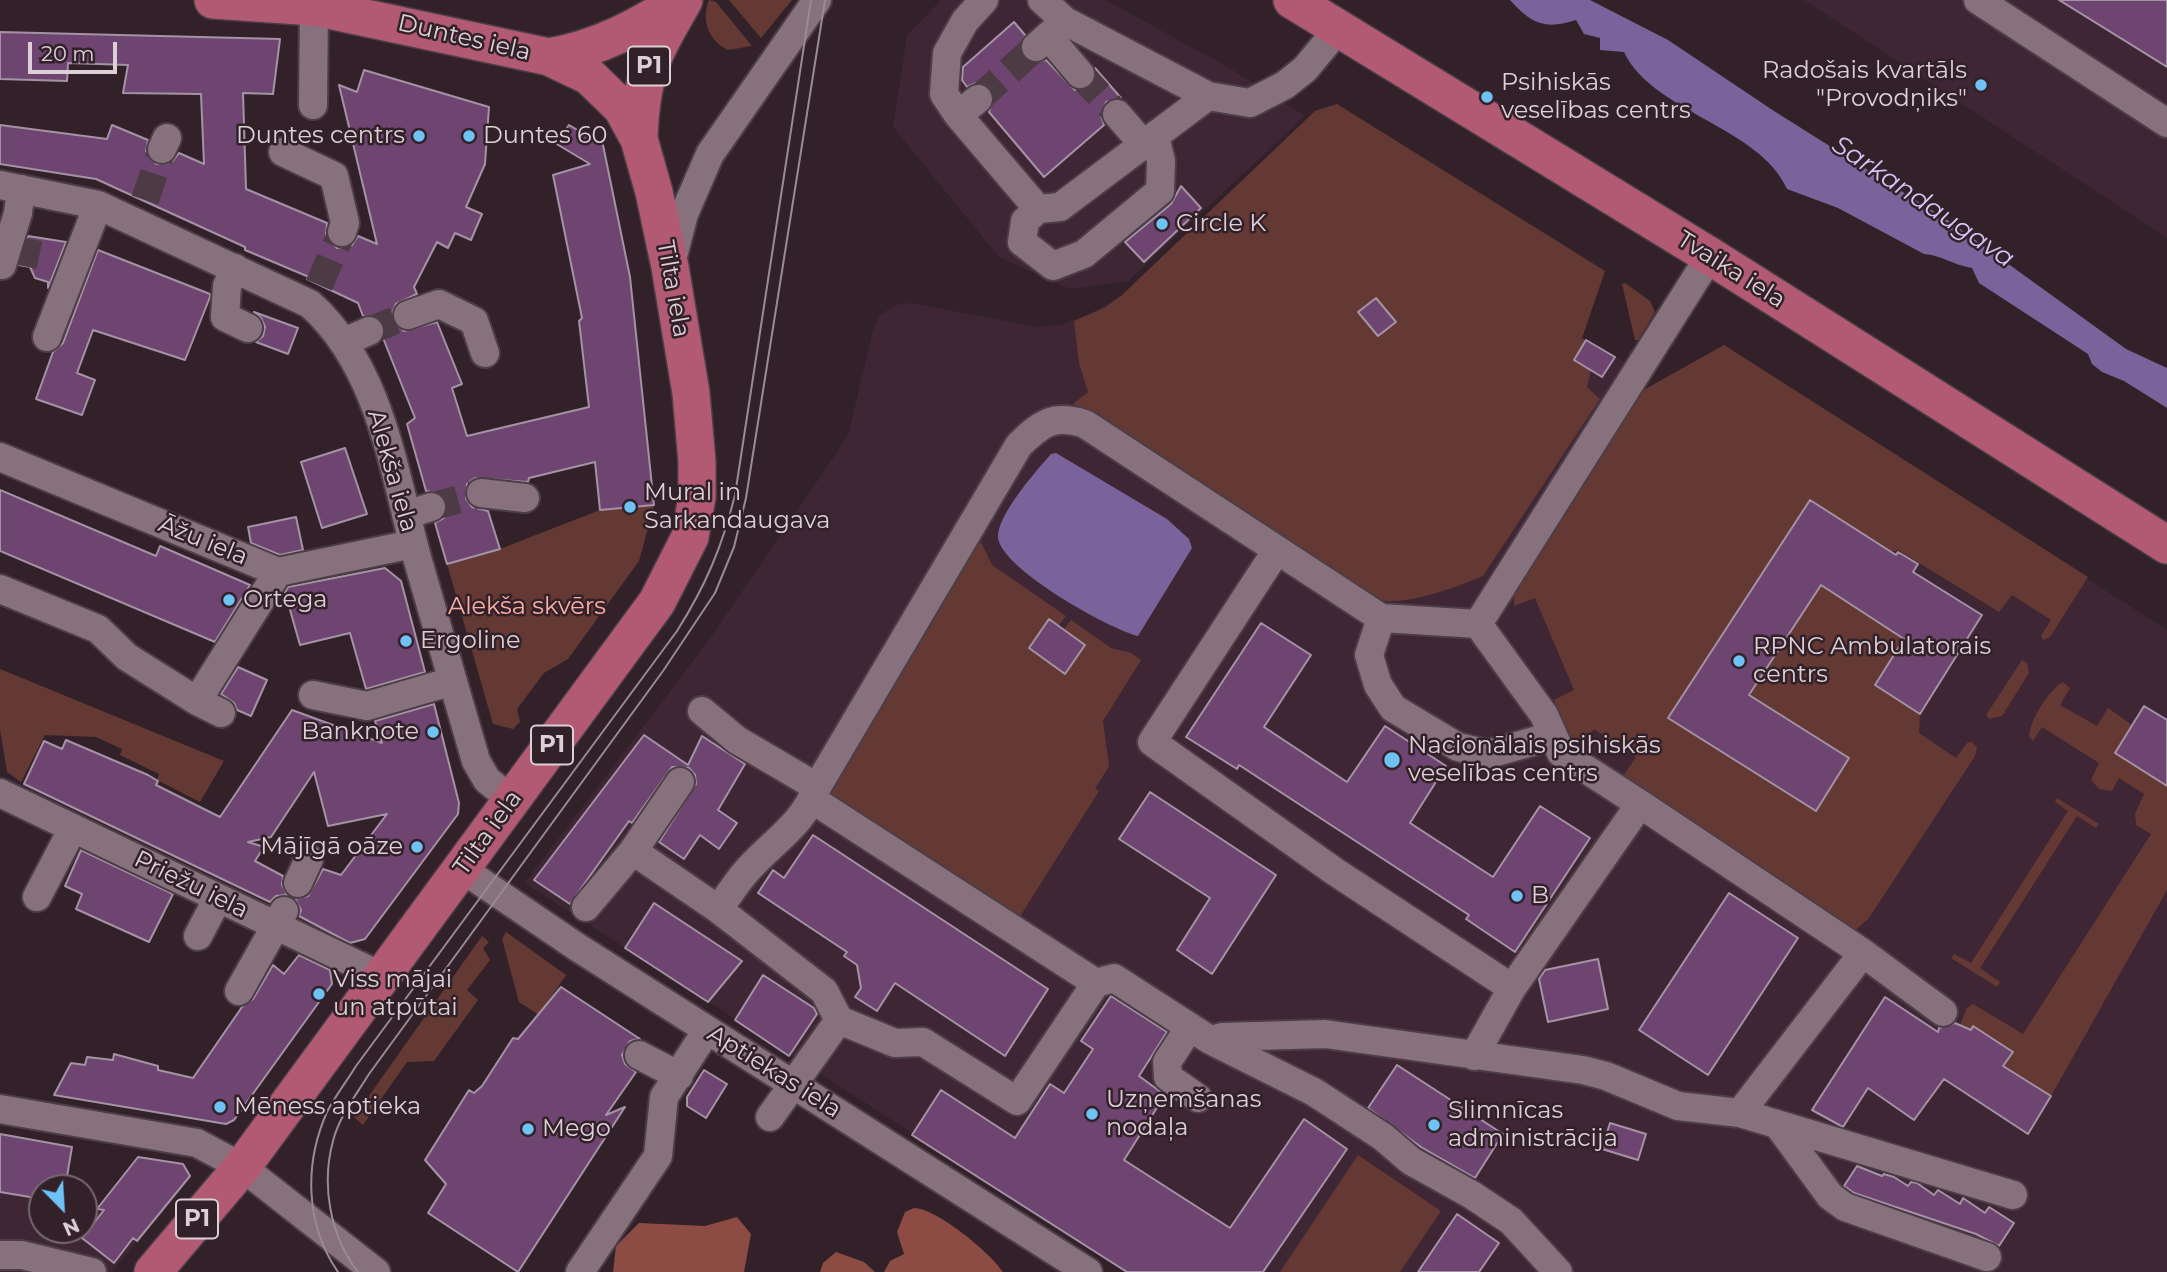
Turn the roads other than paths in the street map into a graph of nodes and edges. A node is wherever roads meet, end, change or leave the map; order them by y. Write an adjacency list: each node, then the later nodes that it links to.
1 (213, 0): 8 (main road, Duntes iela)
2 (682, 0): 11 (main road); 17 (main road, P1)
3 (817, 0): 27 (street, P1)
4 (984, 0): 22 (street)
5 (1042, 0): 10 (street)
6 (1292, 0): 9 (main road, Tvaika iela)
7 (1978, 0): 16 (street)
8 (314, 7): 11 (main road, Duntes iela); 14 (street)
9 (1339, 28): 13 (street); 25 (main road, Tvaika iela)
10 (1050, 35): 12 (street); 13 (street)
11 (549, 57): 17 (main road, Duntes iela)
12 (1080, 75)
13 (1208, 96): 18 (street)
14 (313, 105)
15 (1117, 114): 18 (street)
16 (2167, 123)
17 (639, 139): 27 (main road, Tilta iela / P1)
18 (1149, 140): 22 (street); 22 (street)
19 (284, 152): 23 (street)
20 (20, 188): 21 (street, Alekša iela); 24 (street); 26 (street)
21 (98, 205): 28 (street, Alekša iela); 31 (street)
22 (1038, 209)
23 (341, 232)
24 (29, 236)
25 (1710, 256): 37 (main road, Tvaika iela); 42 (street)
26 (2, 265)
27 (670, 267): 50 (main road, Tilta iela / P1)
28 (235, 268): 30 (street); 36 (street, Alekša iela)
29 (408, 315): 32 (street)
30 (248, 328)
31 (47, 337)
32 (485, 353)
33 (0, 457): 39 (street, Āžu iela)
34 (481, 493): 35 (street)
35 (525, 498)
36 (413, 544): 39 (street, Āžu iela); 43 (street, Alekša iela)
37 (2167, 545)
38 (1277, 550): 41 (street); 49 (street); 64 (street)
39 (278, 572): 40 (street)
40 (0, 589)
41 (1381, 618): 42 (street); 46 (street)
42 (1478, 624): 46 (street)
43 (453, 681): 44 (street); 50 (street, Alekša iela)
44 (313, 695)
45 (702, 711): 49 (street)
46 (1552, 736): 51 (street)
47 (680, 782): 53 (street)
48 (0, 793): 52 (street, Priežu iela)
49 (815, 793): 58 (street); 63 (street)
50 (512, 800): 54 (main road, Tilta iela / P1)
51 (1640, 804): 61 (street); 64 (street)
52 (74, 828): 55 (street); 56 (street, Priežu iela)
53 (633, 850): 57 (street); 58 (street)
54 (462, 869): 62 (main road, Tilta iela / P1); 68 (street, Aptiekas iela)
55 (37, 897)
56 (218, 898): 59 (street, Priežu iela); 60 (street)
57 (586, 907)
58 (718, 909): 67 (street)
59 (281, 917): 62 (street, Priežu iela); 65 (street)
60 (198, 936)
61 (1863, 953): 66 (street); 76 (street)
62 (383, 976): 79 (main road, Tilta iela / P1)
63 (1096, 983): 67 (street); 69 (street)
64 (1512, 988): 71 (street)
65 (239, 991)
66 (1943, 1012)
67 (839, 1020): 73 (street)
68 (707, 1030): 72 (street); 73 (street, Aptiekas iela)
69 (1200, 1033): 71 (street); 74 (street); 89 (street)
70 (639, 1055): 72 (street)
71 (1474, 1056): 76 (street)
72 (679, 1076): 87 (street)
73 (792, 1083): 77 (street); 83 (street, Aptiekas iela)
74 (1198, 1098)
75 (0, 1109): 79 (street)
76 (1740, 1113): 78 (street)
77 (770, 1117)
78 (1778, 1125): 80 (street); 82 (street)
79 (242, 1167): 85 (main road, Tilta iela / P1); 86 (street)
80 (2013, 1195)
81 (0, 1255): 84 (street)
82 (1987, 1257)
83 (1053, 1263): 88 (street, Aptiekas iela)
84 (92, 1272)
85 (153, 1272)
86 (376, 1272)
87 (580, 1272)
88 (1088, 1272)
89 (1558, 1272)

